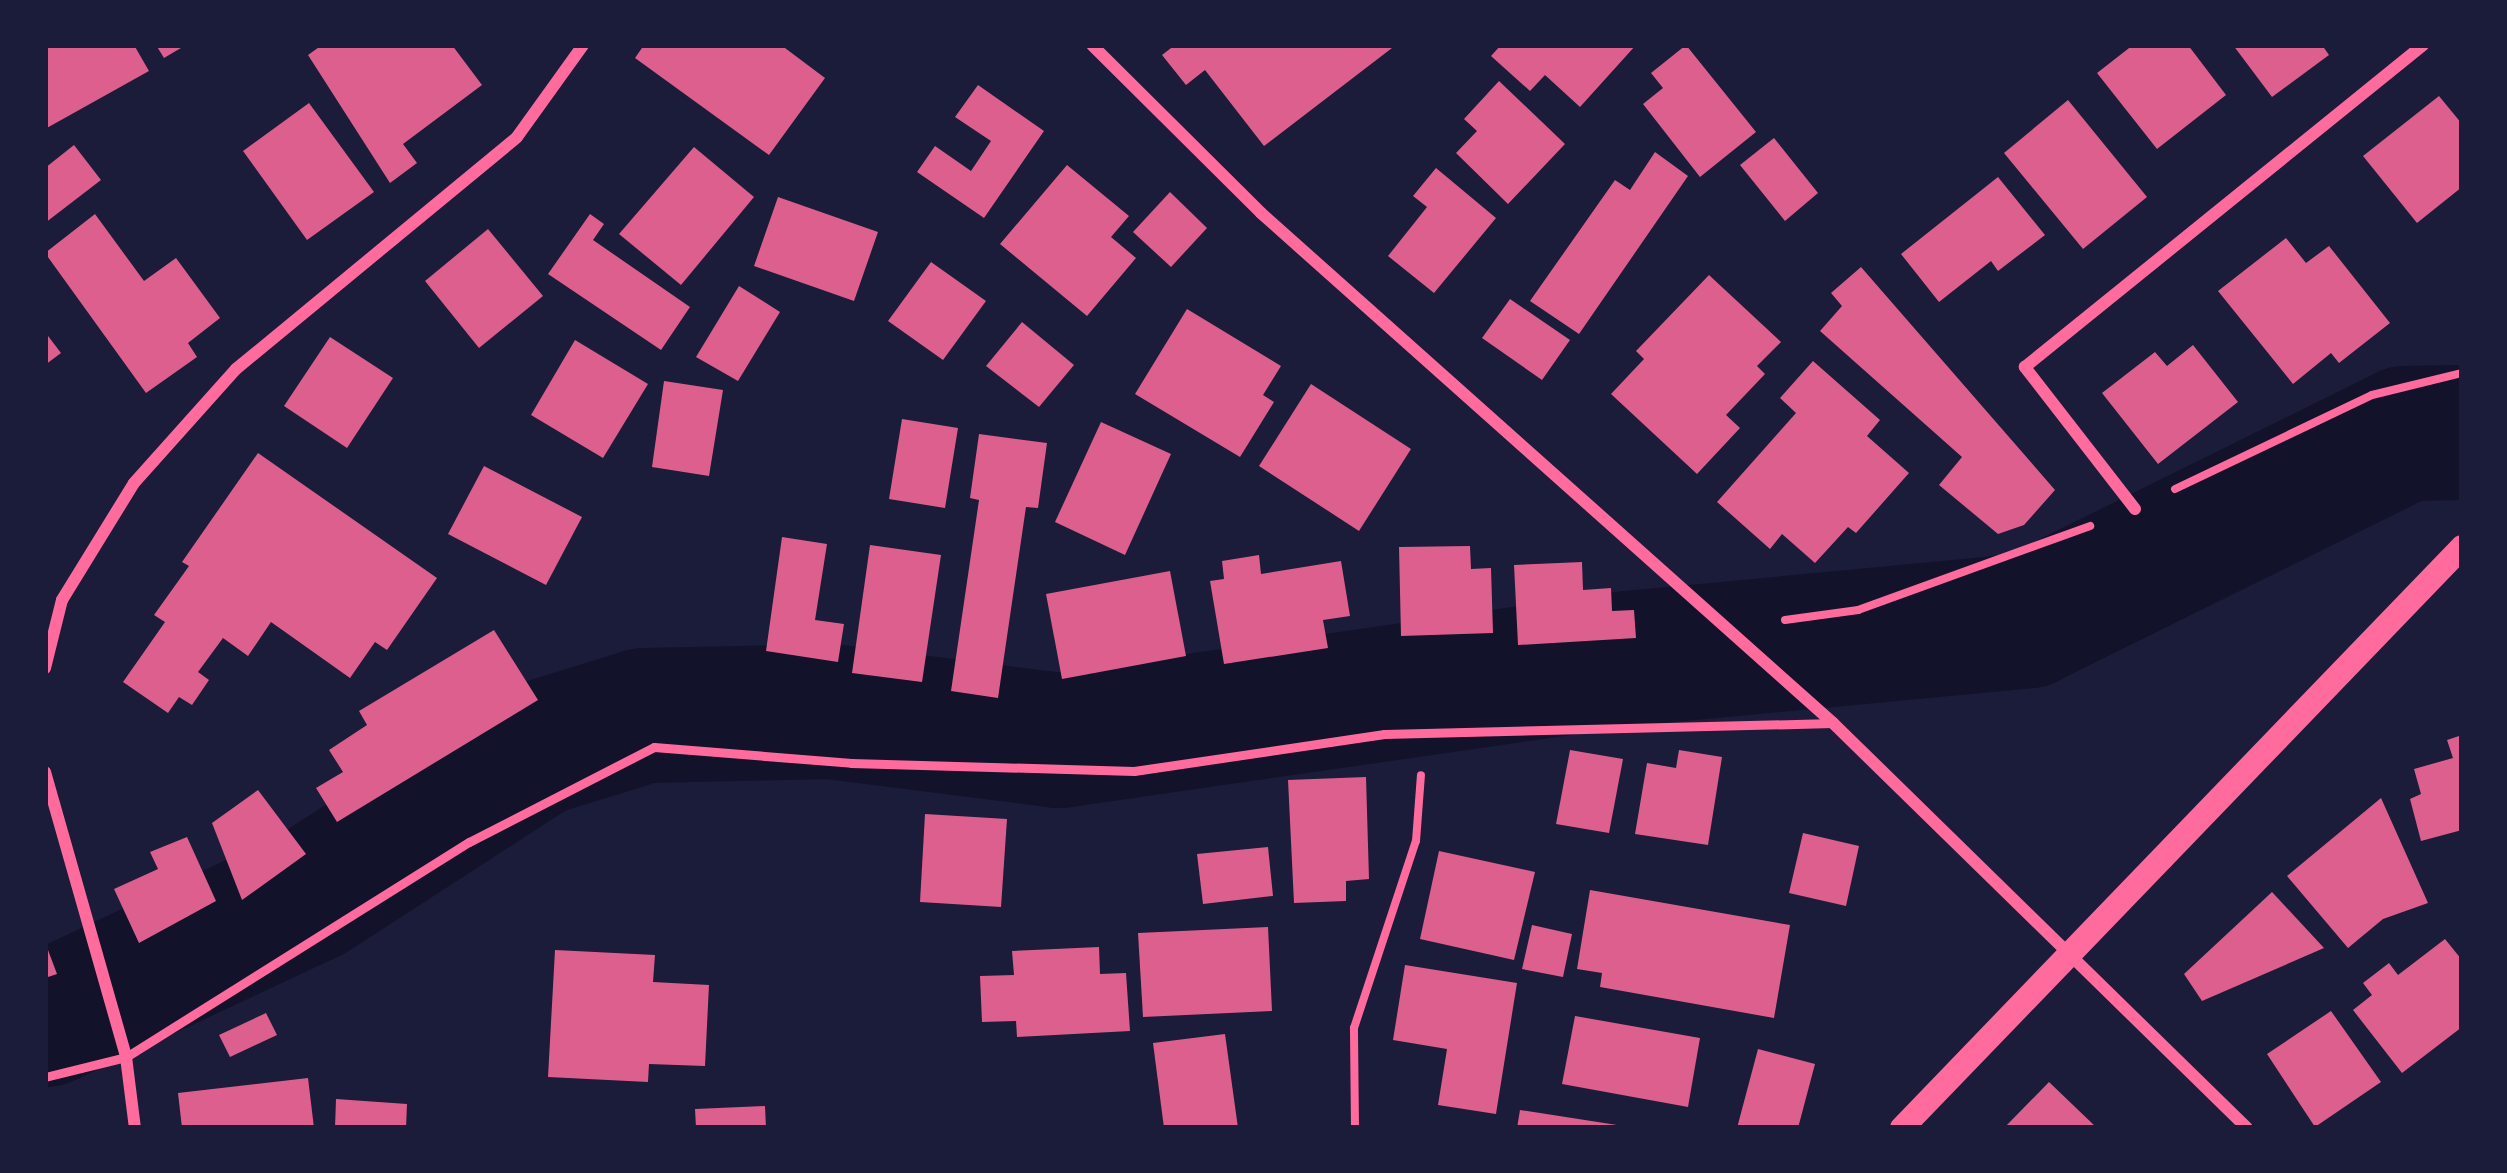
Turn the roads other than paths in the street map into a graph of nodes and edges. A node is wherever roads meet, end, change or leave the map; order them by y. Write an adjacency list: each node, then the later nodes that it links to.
1 (583, 45): 6 (street)
2 (1092, 45): 9 (street)
3 (2423, 45): 4 (street)
4 (2135, 508)
5 (2462, 547): 11 (main road)
6 (62, 600): 7 (lane); 8 (street)
7 (45, 608)
8 (45, 668)
9 (1833, 723): 11 (street); 12 (lane)
10 (45, 772): 12 (street)
11 (2072, 948): 15 (main road); 16 (street)
12 (126, 1057): 13 (lane); 14 (street)
13 (45, 1077)
14 (135, 1128)
15 (1902, 1128)
16 (2247, 1128)

